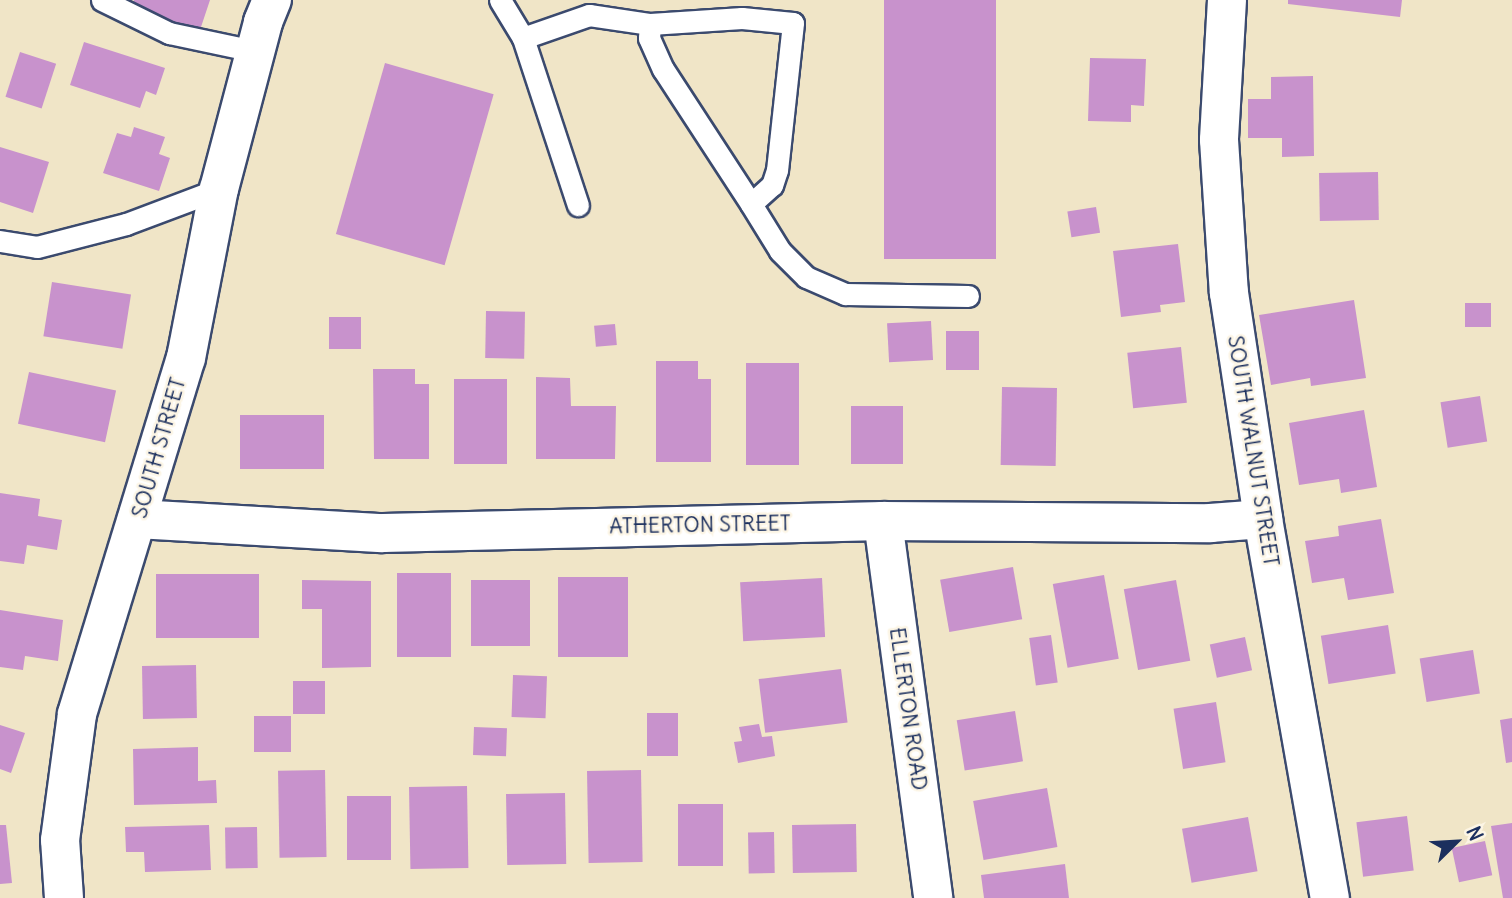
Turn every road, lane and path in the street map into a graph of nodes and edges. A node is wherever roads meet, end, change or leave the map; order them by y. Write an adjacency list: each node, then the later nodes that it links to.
1 (102, 0): 7 (lane)
2 (272, 0): 7 (street, SOUTH STREET)
3 (500, 0): 6 (lane)
4 (1227, 0): 14 (street, SOUTH WALNUT STREET)
5 (650, 24): 6 (lane); 9 (lane); 9 (lane)
6 (523, 38): 10 (lane)
7 (254, 51): 8 (street, SOUTH STREET)
8 (219, 189): 11 (lane); 13 (street, SOUTH STREET)
9 (751, 204): 12 (lane)
10 (578, 205)
11 (0, 241)
12 (968, 296)
13 (137, 519): 15 (street, ATHERTON STREET); 16 (street, SOUTH STREET)
14 (1263, 519): 15 (street, ATHERTON STREET); 18 (street, SOUTH WALNUT STREET)
15 (883, 521): 17 (street, ELLERTON ROAD)
16 (64, 898)
17 (933, 898)
18 (1331, 898)

